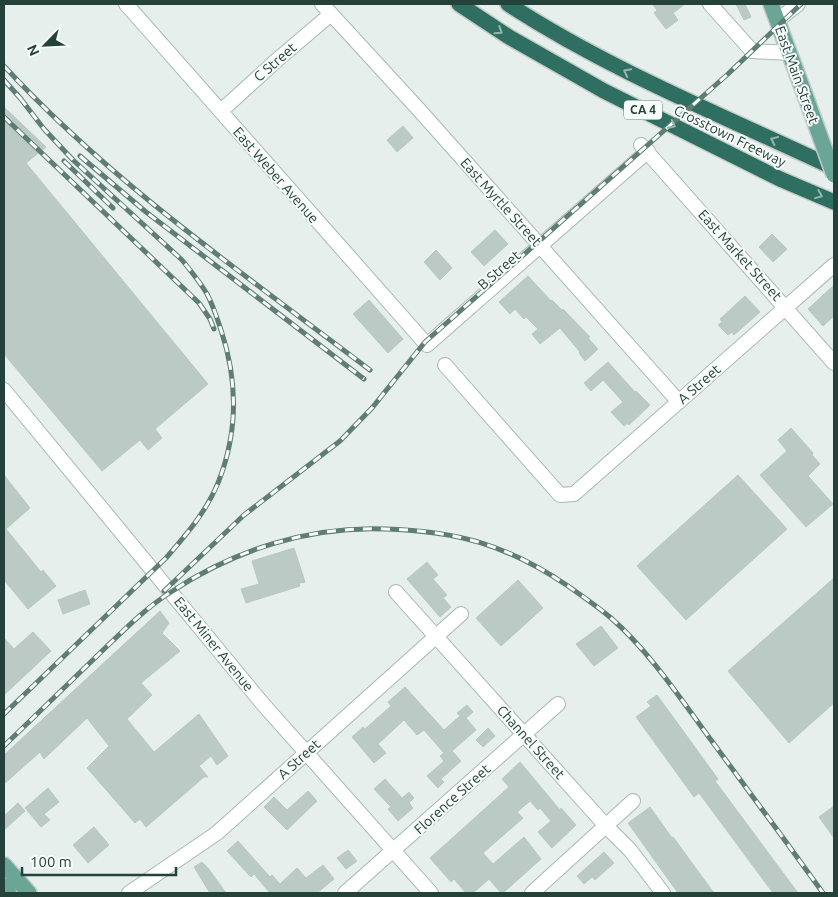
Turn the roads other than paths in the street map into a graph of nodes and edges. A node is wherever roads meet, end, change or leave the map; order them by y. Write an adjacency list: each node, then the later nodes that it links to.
1 (126, 4): 10 (street, East Weber Avenue)
2 (459, 4): 14 (highway, Crosstown Freeway / CA 4, one-way to 14)
3 (508, 4): 12 (highway, Crosstown Freeway / CA 4, one-way to 3)
4 (710, 4): 9 (street)
5 (771, 4): 8 (main road, East Main Street)
6 (798, 4): 8 (street)
7 (326, 9): 10 (street, C Street); 15 (street, East Myrtle Street)
8 (777, 21): 9 (main road, East Main Street)
9 (789, 53): 13 (main road, East Main Street, bridge)
10 (221, 111): 18 (street, East Weber Avenue)
11 (644, 147): 15 (street, B Street); 17 (street, East Market Street)
12 (834, 168)
13 (834, 175)
14 (834, 202)
15 (537, 242): 18 (street, B Street); 22 (street, East Myrtle Street)
16 (834, 265): 17 (street, A Street)
17 (786, 307): 19 (street, East Market Street); 22 (street, A Street)
18 (424, 342)
19 (834, 363)
20 (445, 365): 22 (street, A Street)
21 (4, 390): 28 (street, East Miner Avenue)
22 (679, 402)
23 (396, 592): 25 (street, Channel Street)
24 (461, 614): 25 (street, A Street)
25 (437, 637): 27 (street, Channel Street); 28 (street, A Street)
26 (558, 704): 27 (street, Florence Street)
27 (524, 734): 30 (street, Channel Street); 31 (street, Florence Street)
28 (306, 753): 31 (street, East Miner Avenue); 36 (street, A Street)
29 (633, 801): 30 (street)
30 (606, 826): 39 (street); 40 (street, Channel Street)
31 (392, 851): 37 (street, Florence Street); 38 (street, East Miner Avenue)
32 (4, 865): 35 (main road)
33 (4, 886): 34 (main road)
34 (9, 893)
35 (28, 893)
36 (129, 893)
37 (346, 893)
38 (431, 893)
39 (532, 893)
40 (663, 893)

